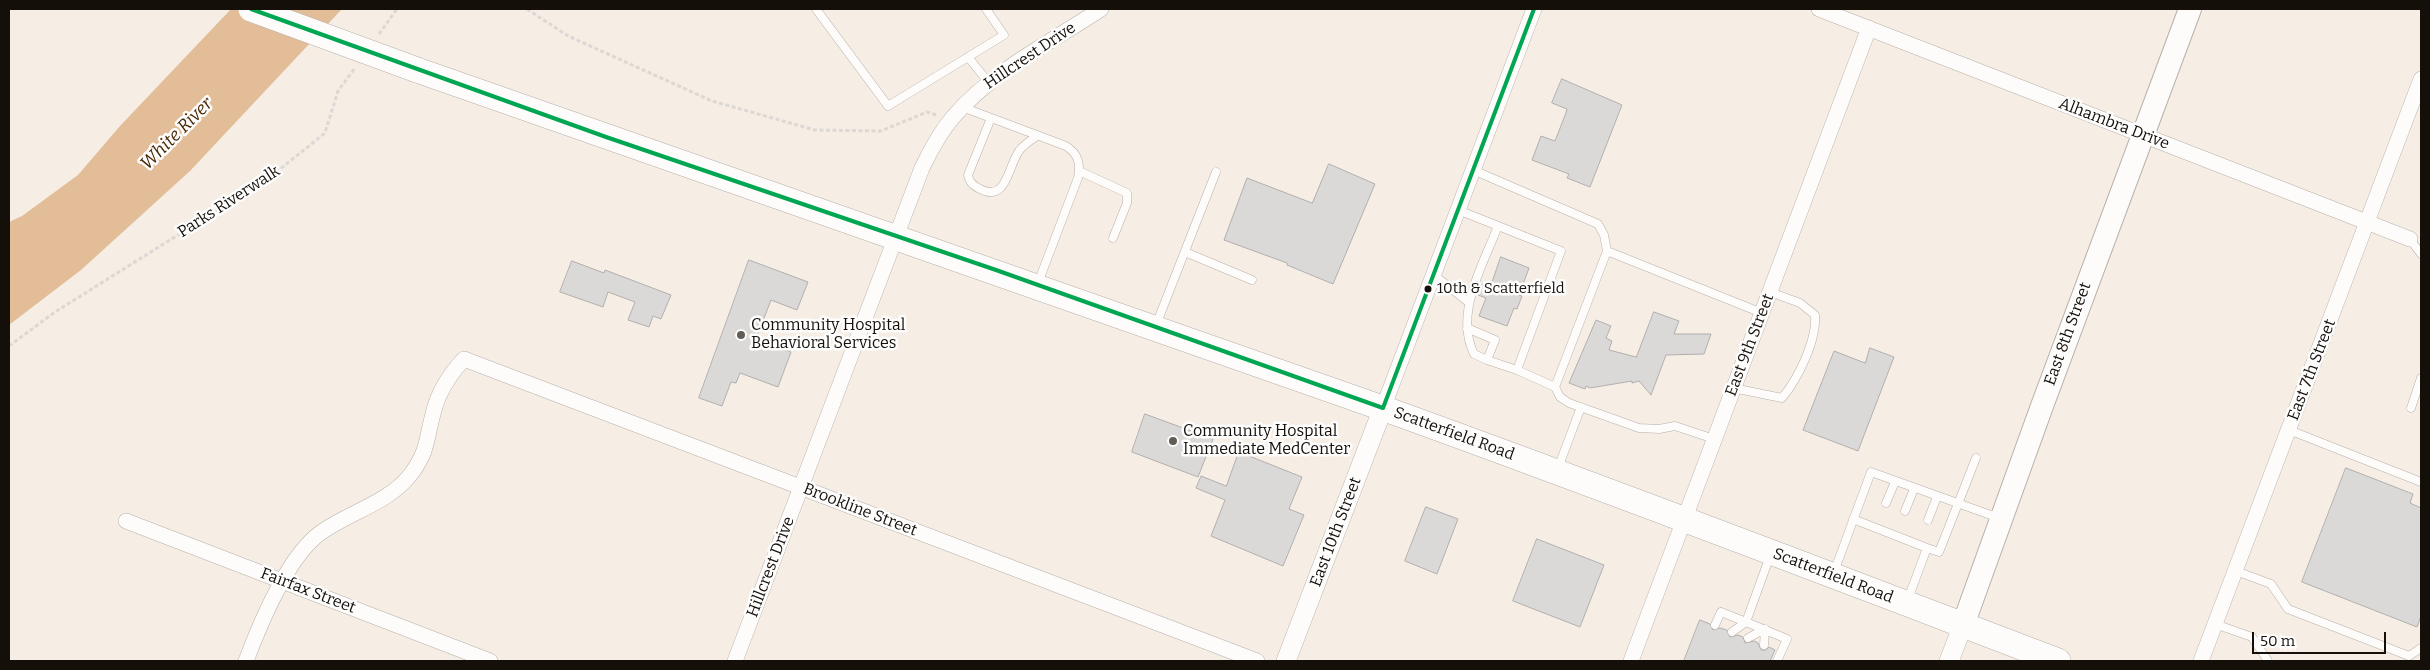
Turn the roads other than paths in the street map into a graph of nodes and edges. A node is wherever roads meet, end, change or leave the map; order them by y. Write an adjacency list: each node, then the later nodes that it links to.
1 (251, 9): 22 (main road, Scatterfield Road, bridge)
2 (816, 9): 9 (lane)
3 (986, 9): 9 (lane)
4 (1101, 9): 11 (street, Hillcrest Drive)
5 (1534, 9): 16 (street, East 10th Street)
6 (1819, 9): 8 (street, Alhambra Drive)
7 (2190, 9): 14 (main road, East 8th Street)
8 (1869, 28): 14 (street, Alhambra Drive); 31 (street, East 9th Street)
9 (968, 58): 11 (lane)
10 (2421, 79): 20 (street, East 7th Street)
11 (989, 82): 12 (street, Hillcrest Drive)
12 (962, 107): 13 (lane); 22 (street, Hillcrest Drive)
13 (991, 118): 15 (lane); 15 (lane)
14 (2142, 135): 20 (street, Alhambra Drive); 58 (main road, East 8th Street)
15 (1037, 136): 17 (lane)
16 (1473, 170): 19 (street, East 10th Street); 25 (lane)
17 (1079, 171): 23 (lane); 30 (lane)
18 (1216, 172): 26 (lane)
19 (1458, 210): 21 (lane); 28 (street, East 10th Street)
20 (2368, 223): 24 (street, Alhambra Drive); 44 (street, East 7th Street)
21 (1498, 226): 32 (lane); 37 (lane)
22 (896, 236): 30 (main road, Scatterfield Road); 50 (street, Hillcrest Drive)
23 (1113, 238)
24 (2410, 239): 27 (lane)
25 (1607, 251): 33 (lane); 39 (lane)
26 (1185, 252): 29 (lane); 34 (lane)
27 (2421, 254)
28 (1433, 274): 32 (lane); 42 (street, East 10th Street)
29 (1252, 280)
30 (1038, 285): 34 (main road, Scatterfield Road)
31 (1770, 292): 33 (street, East 9th Street); 40 (lane)
32 (1468, 302): 35 (lane)
33 (1762, 313): 40 (street, East 9th Street)
34 (1155, 327): 42 (main road, Scatterfield Road)
35 (1467, 328): 36 (lane); 36 (lane)
36 (1488, 360): 37 (lane)
37 (1517, 370): 39 (lane)
38 (2421, 378): 43 (lane)
39 (1555, 387): 41 (lane)
40 (1733, 388): 45 (street, East 9th Street)
41 (1580, 407): 45 (lane); 47 (lane)
42 (1383, 408): 47 (main road, Scatterfield Road); 80 (street, East 10th Street)
43 (2411, 408)
44 (2289, 430): 49 (lane); 63 (street, East 7th Street)
45 (1714, 439): 56 (street, East 9th Street)
46 (1976, 458): 54 (lane)
47 (1557, 471): 56 (main road, Scatterfield Road)
48 (1895, 482): 51 (lane); 53 (lane); 57 (lane)
49 (2421, 482)
50 (802, 488): 65 (street, Brookline Street); 78 (street, Hillcrest Drive); 79 (street, Brookline Street)
51 (1914, 489): 52 (lane); 55 (lane)
52 (1937, 497): 54 (lane); 59 (lane)
53 (1886, 503)
54 (1958, 505): 58 (lane); 61 (lane)
55 (1905, 511)
56 (1684, 518): 62 (main road, Scatterfield Road); 81 (street, East 9th Street)
57 (1853, 519): 61 (lane); 64 (lane)
58 (2001, 519): 70 (main road, East 8th Street)
59 (1928, 520)
60 (126, 521): 65 (street, Fairfax Street)
61 (1927, 548): 66 (lane)
62 (1772, 552): 64 (main road, Scatterfield Road); 67 (lane)
63 (2236, 571): 68 (street, East 7th Street); 75 (lane)
64 (1833, 576): 66 (main road, Scatterfield Road)
65 (282, 581): 76 (street); 77 (street, Fairfax Street)
66 (1906, 604): 70 (main road, Scatterfield Road)
67 (1746, 622): 69 (lane); 71 (lane); 72 (lane)
68 (2215, 624): 85 (street, East 7th Street); 86 (lane)
69 (1715, 625)
70 (1963, 626): 83 (street, East 8th Street); 84 (main road, Scatterfield Road)
71 (1764, 629): 73 (lane); 74 (lane); 82 (lane)
72 (1732, 632)
73 (1748, 638)
74 (1764, 645)
75 (2421, 648)
76 (246, 661)
77 (490, 661)
78 (735, 661)
79 (1257, 661)
80 (1286, 661)
81 (1631, 661)
82 (1777, 661)
83 (1950, 661)
84 (2058, 661)
85 (2201, 661)
86 (2268, 661)

